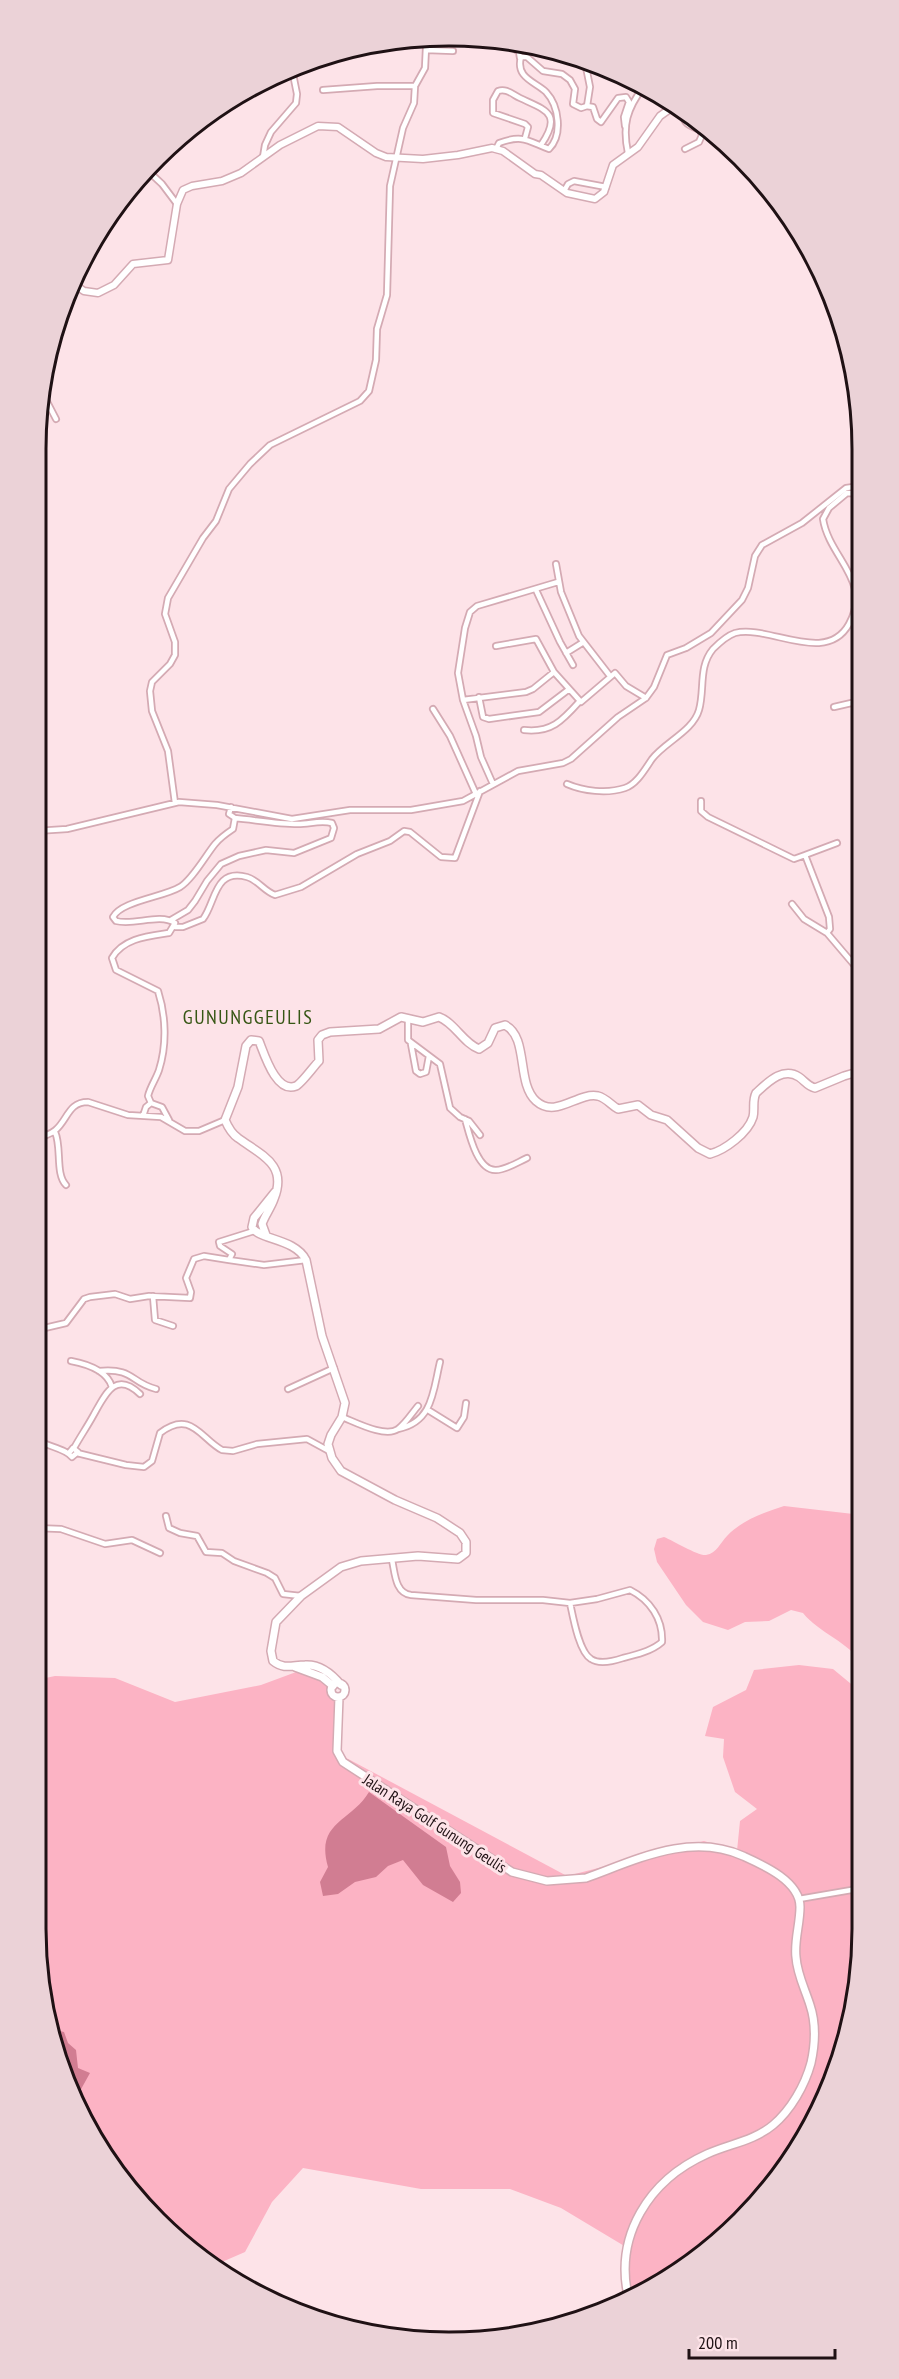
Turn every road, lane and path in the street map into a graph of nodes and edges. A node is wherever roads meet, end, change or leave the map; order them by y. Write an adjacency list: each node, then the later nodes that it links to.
1 (429, 47): 2 (street)
2 (426, 49): 3 (street); 8 (street)
3 (453, 51)
4 (519, 53): 5 (street)
5 (520, 58): 11 (street); 16 (street)
6 (587, 71): 11 (street)
7 (294, 78): 20 (street)
8 (415, 86): 9 (street); 21 (street)
9 (323, 90)
10 (639, 94): 13 (street)
11 (586, 106): 13 (street)
12 (668, 111): 19 (street)
13 (625, 126): 19 (street)
14 (702, 136): 18 (street)
15 (525, 138): 16 (street); 16 (street); 17 (street)
16 (541, 145)
17 (496, 149): 21 (street); 24 (street)
18 (685, 149)
19 (628, 153): 23 (street)
20 (263, 157): 21 (street); 25 (street)
21 (397, 158): 55 (street)
22 (154, 177): 25 (street)
23 (606, 188): 24 (street); 24 (street)
24 (564, 190)
25 (177, 204): 26 (street)
26 (80, 288)
27 (49, 406): 28 (street)
28 (56, 419)
29 (852, 486): 44 (street)
30 (852, 492): 32 (street)
31 (555, 564): 33 (street)
32 (852, 578)
33 (558, 582): 34 (street); 36 (street)
34 (536, 590): 38 (street); 45 (street)
35 (852, 617): 52 (street)
36 (582, 642): 38 (street); 41 (street)
37 (496, 646): 40 (street)
38 (566, 653): 39 (street)
39 (573, 665)
40 (554, 672): 42 (street); 43 (street)
41 (610, 676): 44 (street); 46 (street)
42 (568, 690): 43 (street); 46 (street)
43 (479, 698): 45 (street)
44 (646, 698): 51 (street)
45 (463, 700): 51 (street)
46 (579, 702): 50 (street)
47 (852, 703): 48 (street)
48 (834, 707)
49 (433, 709): 53 (street)
50 (524, 730)
51 (493, 784): 53 (street)
52 (567, 784)
53 (478, 793): 56 (street); 63 (street)
54 (701, 801): 60 (street)
55 (175, 802): 56 (street); 58 (street)
56 (231, 807): 57 (street)
57 (235, 818): 62 (street); 62 (street)
58 (46, 830)
59 (837, 843): 60 (street)
60 (805, 855): 64 (street)
61 (792, 904): 64 (street)
62 (171, 920): 63 (street)
63 (174, 927): 70 (street)
64 (827, 933): 65 (street)
65 (852, 962)
66 (408, 1018): 67 (street); 69 (main road); 74 (main road)
67 (411, 1044): 68 (street); 68 (street)
68 (429, 1056): 72 (street)
69 (852, 1074)
70 (150, 1103): 71 (street); 73 (street)
71 (143, 1116): 73 (street); 75 (street)
72 (465, 1119): 77 (street); 78 (street)
73 (169, 1120): 74 (street)
74 (225, 1120): 80 (main road)
75 (55, 1132): 76 (street); 79 (street)
76 (46, 1134)
77 (480, 1135)
78 (528, 1158)
79 (66, 1185)
80 (277, 1191): 81 (main road); 82 (main road)
81 (254, 1231): 82 (main road); 83 (street)
82 (266, 1235): 84 (main road)
83 (229, 1260): 84 (street); 85 (street)
84 (306, 1260): 90 (main road)
85 (153, 1296): 86 (street); 87 (street)
86 (46, 1326)
87 (173, 1326)
88 (71, 1361): 91 (street)
89 (440, 1362): 98 (street)
90 (334, 1368): 94 (street); 99 (main road)
91 (99, 1371): 92 (street); 93 (street)
92 (112, 1388): 95 (street); 102 (street)
93 (156, 1389)
94 (288, 1389)
95 (140, 1394)
96 (466, 1403): 98 (street)
97 (418, 1406): 100 (street)
98 (428, 1410): 100 (street)
99 (342, 1417): 100 (street); 103 (main road)
100 (398, 1430)
101 (46, 1445): 102 (street)
102 (76, 1451): 103 (street)
103 (329, 1451): 107 (main road)
104 (166, 1516): 108 (street)
105 (46, 1528): 106 (street)
106 (160, 1553)
107 (392, 1560): 108 (main road); 109 (street)
108 (301, 1596): 110 (main road)
109 (570, 1603): 109 (street)
110 (295, 1667): 111 (main road); 112 (main road)
111 (341, 1685): 112 (main road); 113 (main road, Jalan Raya Golf Gunung Geulis)
112 (333, 1686): 113 (main road)
113 (339, 1697): 115 (main road, Jalan Raya Golf Gunung Geulis)
114 (852, 1890): 115 (street)
115 (799, 1899): 116 (main road)
116 (627, 2291)

